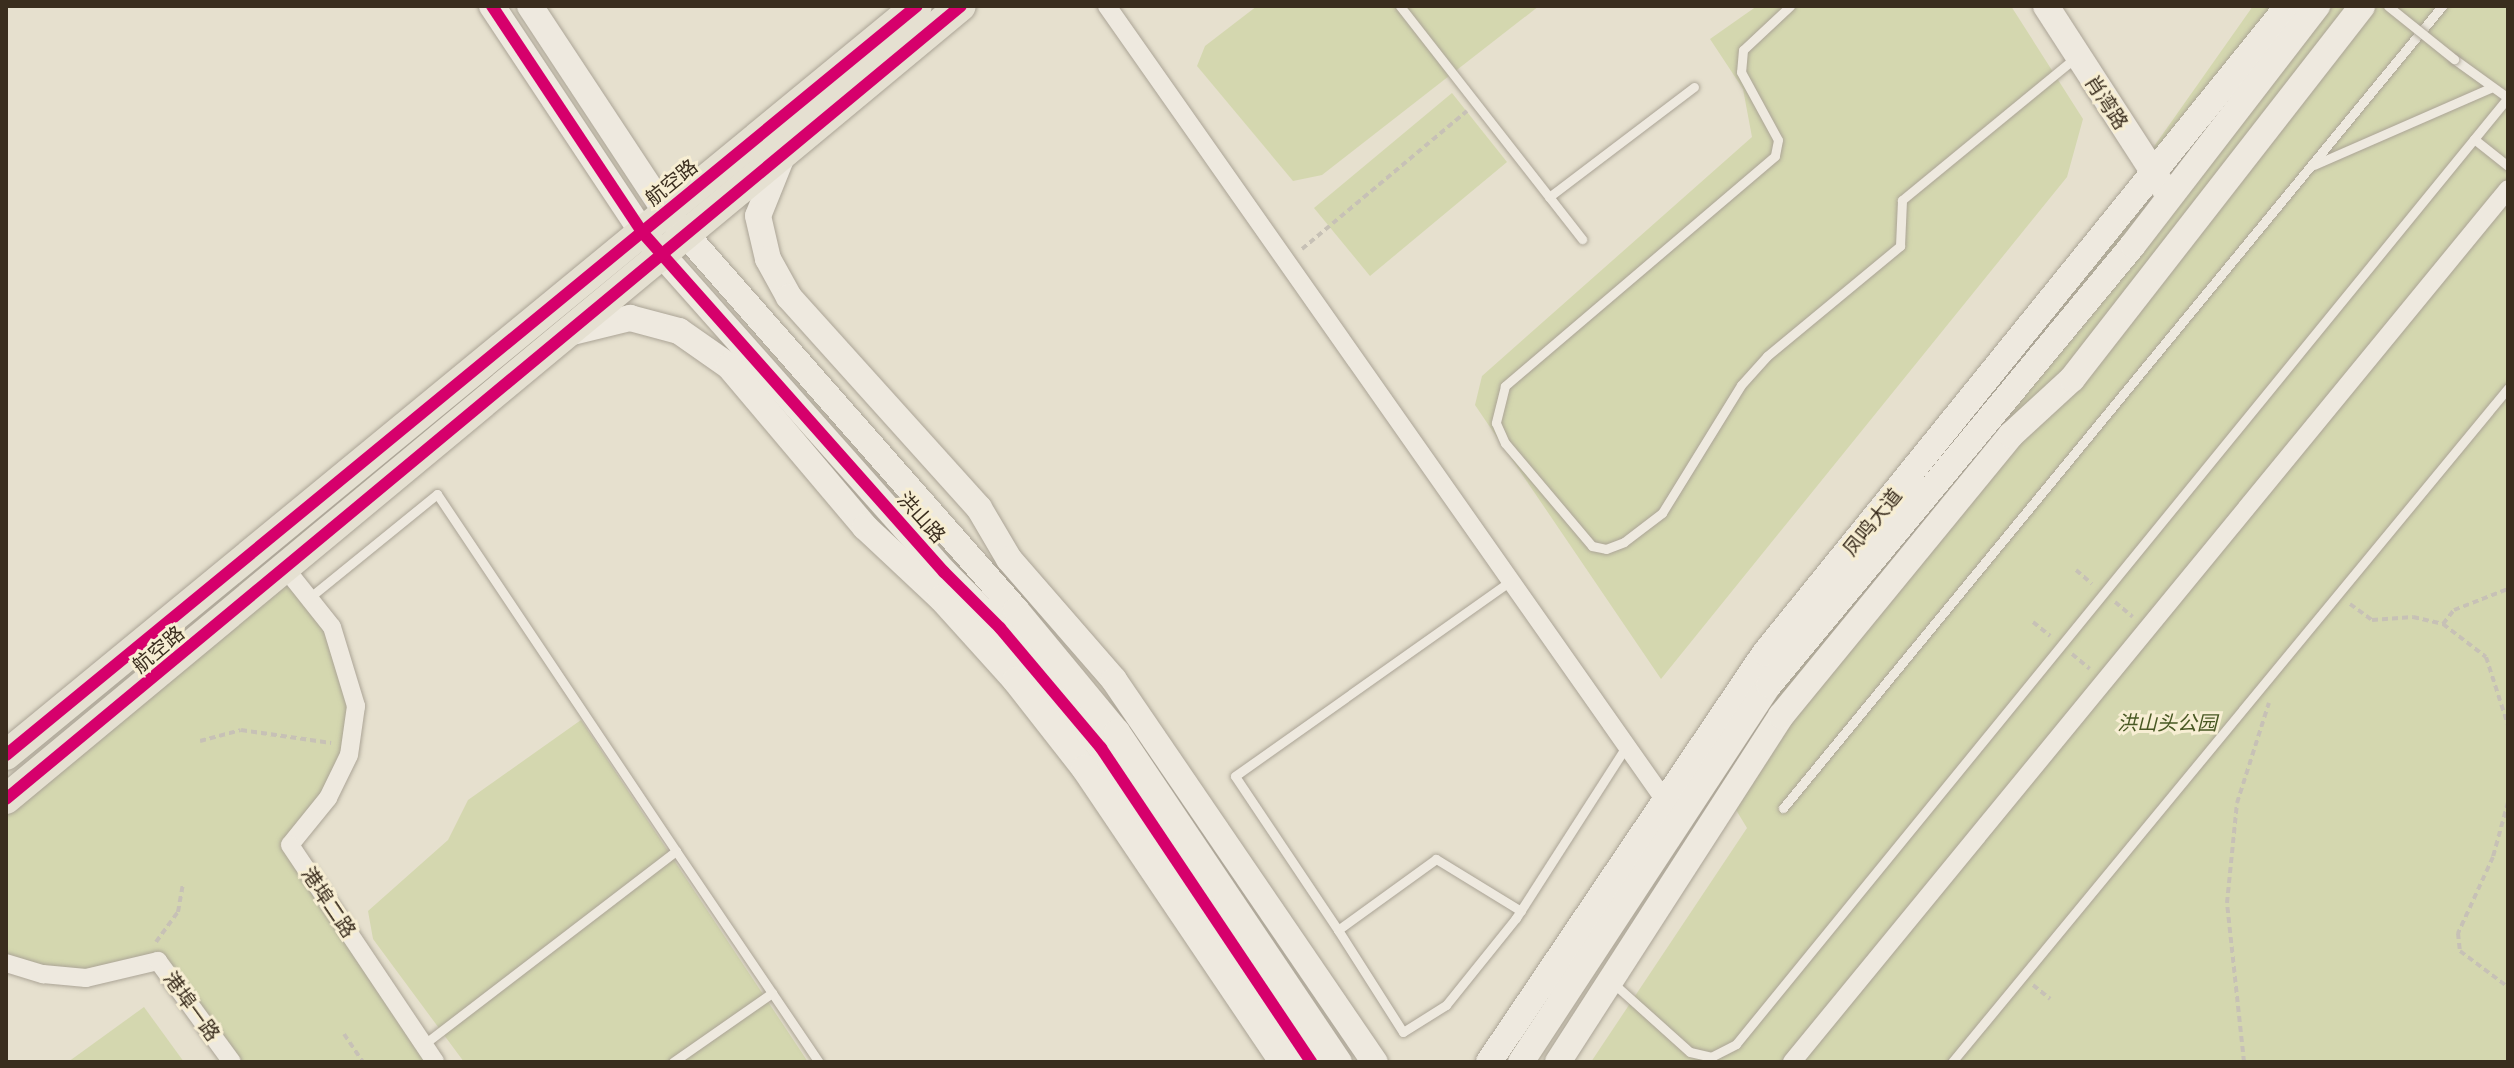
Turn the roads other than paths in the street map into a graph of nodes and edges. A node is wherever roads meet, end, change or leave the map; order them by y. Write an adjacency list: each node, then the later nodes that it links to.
1 (492, 6): 26 (street, 洪山路)
2 (530, 6): 25 (street, 洪山路)
3 (917, 6): 25 (main road, 航空路)
4 (961, 6): 19 (main road, 航空路)
5 (1107, 6): 33 (street)
6 (1400, 6): 24 (lane)
7 (1790, 6): 14 (lane)
8 (2046, 6): 14 (street, 肖湾路)
9 (2288, 6): 22 (street, 凤鸣大道)
10 (2317, 6): 22 (street, 凤鸣大道)
11 (2362, 6): 44 (street)
12 (2388, 6): 16 (lane, bridge)
13 (2442, 6): 20 (lane)
14 (2077, 56): 22 (street, 肖湾路)
15 (1694, 87): 24 (lane)
16 (2490, 88): 17 (lane); 20 (lane)
17 (2507, 99): 18 (lane)
18 (2474, 139): 21 (lane); 44 (lane)
19 (781, 159): 27 (main road, 航空路); 54 (street)
20 (2311, 166): 39 (lane)
21 (2508, 166)
22 (2162, 186): 38 (street, 凤鸣大道); 56 (street, 凤鸣大道)
23 (2508, 189): 58 (street)
24 (1549, 197): 28 (lane)
25 (666, 212): 26 (main road, 航空路); 27 (street, 洪山路)
26 (642, 232): 29 (street, 洪山路); 36 (main road, 航空路)
27 (689, 237): 29 (main road, 航空路); 53 (street, 洪山路)
28 (1582, 239)
29 (663, 257): 30 (main road, 航空路); 52 (street, 洪山路)
30 (572, 332): 32 (main road, 航空路); 51 (street)
31 (2508, 388): 59 (lane)
32 (285, 568): 34 (street, 港埠二路); 37 (main road, 航空路)
33 (1514, 579): 35 (street); 42 (lane)
34 (309, 598): 40 (lane); 46 (street, 港埠二路)
35 (1629, 743): 38 (street); 41 (lane)
36 (6, 755)
37 (6, 799)
38 (1664, 799): 55 (street, 凤鸣大道)
39 (1783, 808)
40 (676, 851): 45 (lane); 46 (lane)
41 (1521, 911): 42 (lane); 42 (lane)
42 (1338, 930)
43 (6, 963): 47 (street, 港埠一路)
44 (1611, 981): 57 (street)
45 (772, 993): 49 (lane); 50 (lane)
46 (423, 1045): 48 (street, 港埠二路)
47 (232, 1062)
48 (435, 1062)
49 (673, 1062)
50 (819, 1062)
51 (1282, 1062)
52 (1311, 1062)
53 (1339, 1062)
54 (1375, 1062)
55 (1489, 1062)
56 (1521, 1062)
57 (1558, 1062)
58 (1792, 1062)
59 (1952, 1062)

